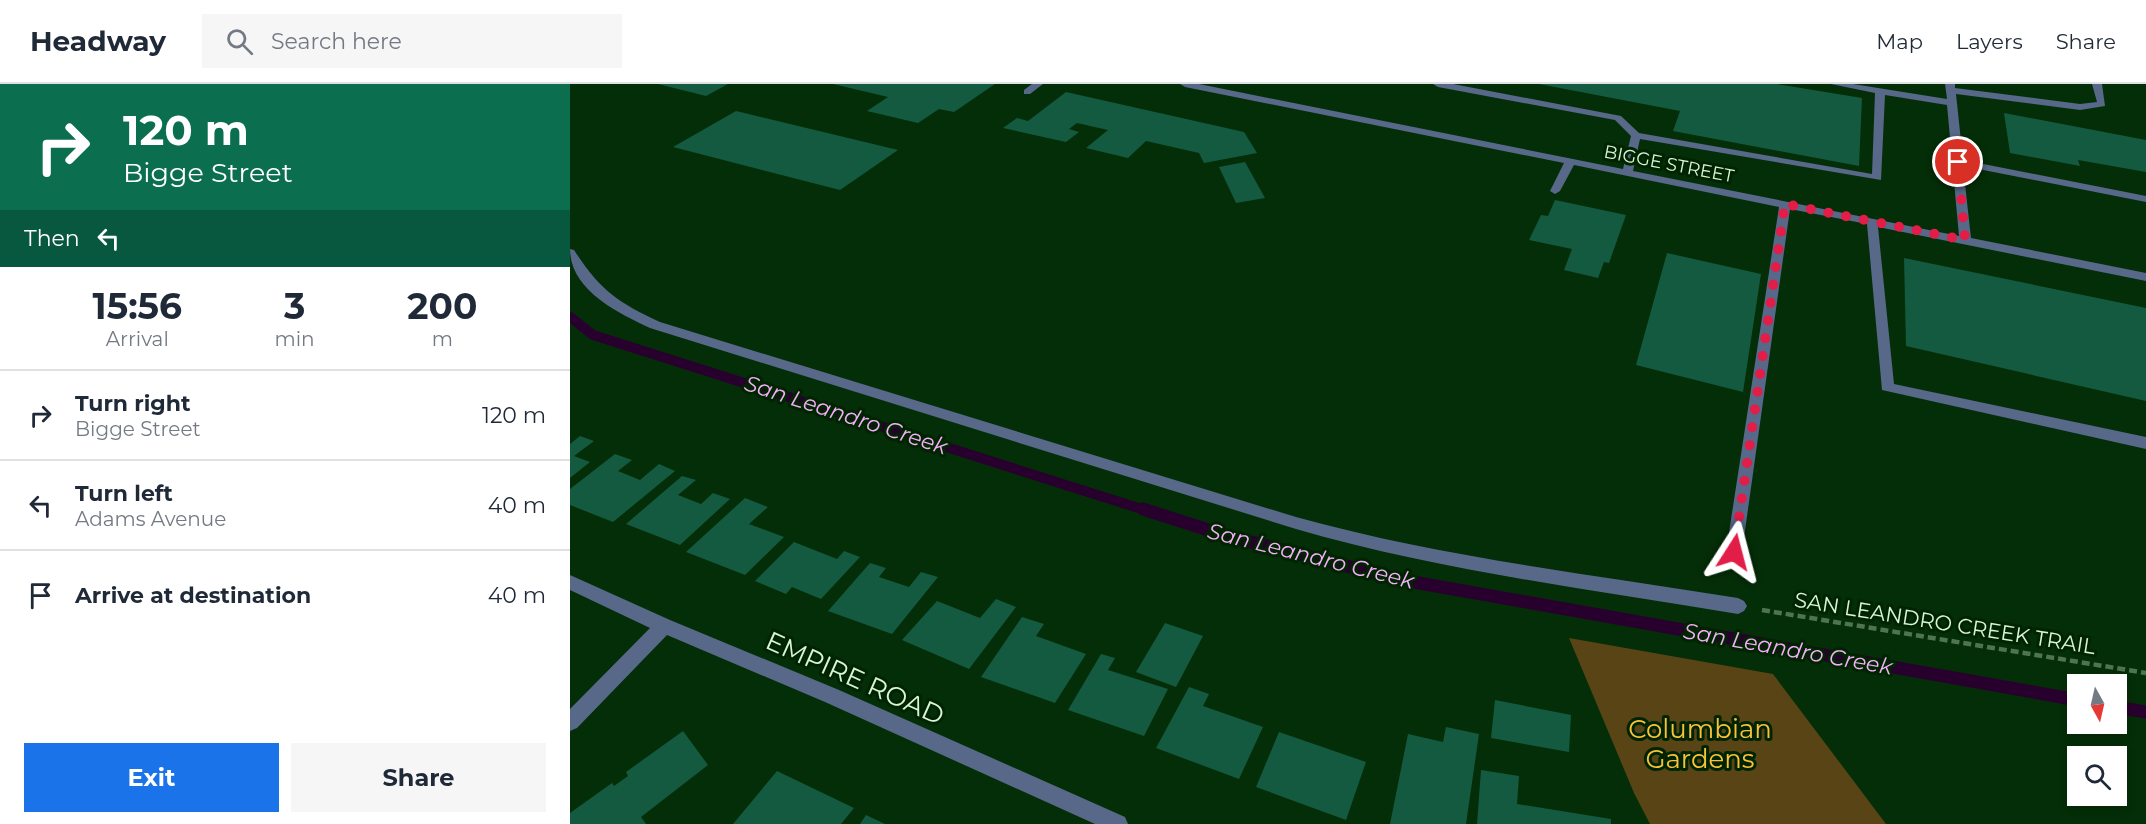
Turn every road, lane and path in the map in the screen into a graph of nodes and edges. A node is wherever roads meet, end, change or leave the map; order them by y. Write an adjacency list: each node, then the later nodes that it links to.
1 (1038, 84): 8 (street)
2 (1185, 84): 11 (street, BIGGE STREET)
3 (1438, 84): 10 (street)
4 (1836, 84): 7 (street)
5 (2097, 84): 6 (street)
6 (1950, 87): 9 (street)
7 (1880, 91): 9 (street); 10 (street)
8 (1027, 92)
9 (1952, 103): 12 (street)
10 (1636, 135): 13 (street)
11 (1571, 161): 13 (street, BIGGE STREET); 14 (street)
12 (1958, 162): 15 (street); 18 (street)
13 (1627, 172): 16 (street, BIGGE STREET)
14 (1556, 191)
15 (2146, 199)
16 (1785, 204): 17 (street, BIGGE STREET); 22 (street)
17 (1872, 221): 18 (street, BIGGE STREET); 21 (street)
18 (1965, 240): 20 (street, BIGGE STREET)
19 (570, 253): 24 (street)
20 (2146, 277)
21 (2146, 443)
22 (1734, 552)
23 (570, 582): 25 (street, EMPIRE ROAD)
24 (1738, 606): 26 (path, SAN LEANDRO CREEK TRAIL)
25 (664, 626): 27 (street); 28 (street, EMPIRE ROAD)
26 (2146, 673)
27 (570, 722)
28 (1118, 824)

